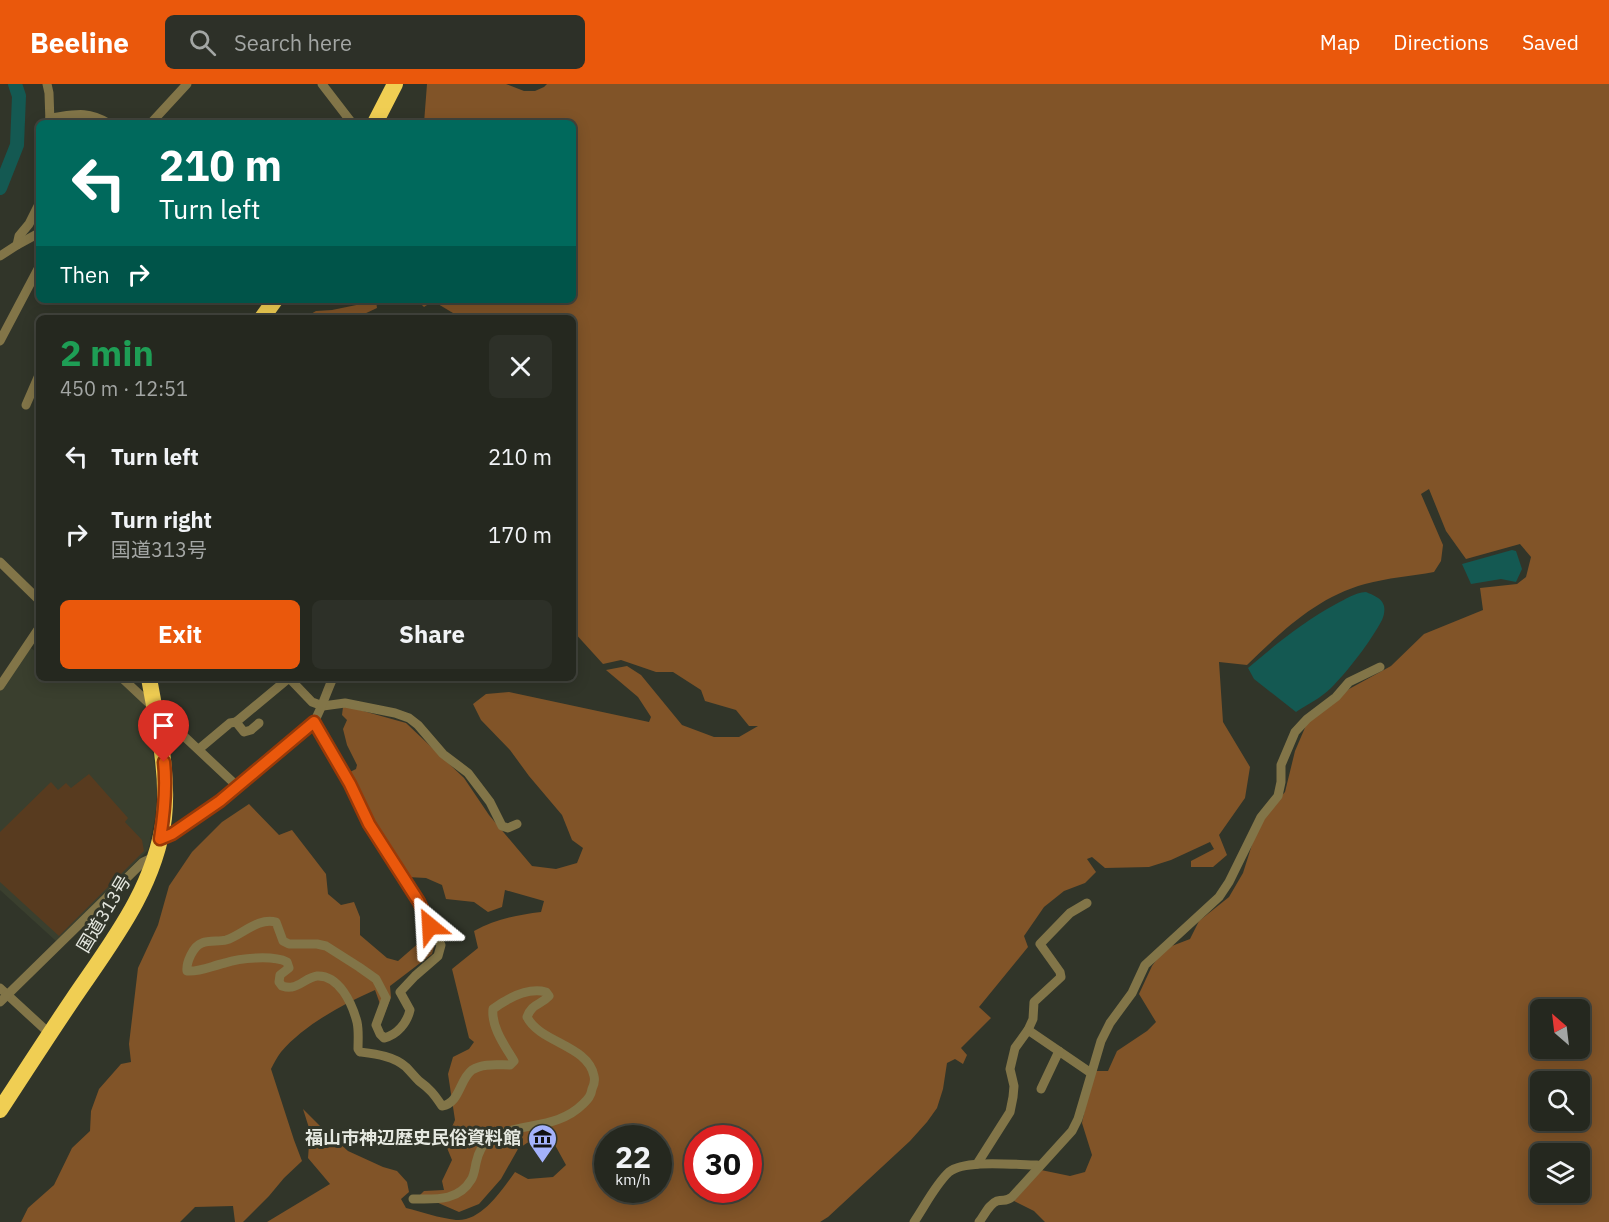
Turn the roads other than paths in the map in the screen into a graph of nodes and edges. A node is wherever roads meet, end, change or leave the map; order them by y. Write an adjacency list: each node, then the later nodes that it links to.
1 (46, 84): 5 (street)
2 (187, 84): 7 (street)
3 (322, 84): 8 (street)
4 (395, 84): 9 (highway)
5 (50, 120): 6 (street)
6 (103, 120)
7 (153, 120)
8 (350, 120)
9 (377, 120)
10 (36, 210): 12 (street)
11 (36, 235): 12 (street)
12 (17, 245): 13 (street)
13 (0, 256)
14 (36, 273): 15 (street)
15 (0, 341)
16 (36, 382): 17 (street)
17 (26, 405)
18 (0, 562): 19 (street)
19 (36, 597)
20 (36, 632): 27 (street)
21 (1380, 666): 43 (street)
22 (125, 681): 29 (street)
23 (150, 681): 29 (highway, 国道313号)
24 (285, 681): 30 (street)
25 (292, 681): 28 (street)
26 (332, 681): 28 (street)
27 (0, 686)
28 (323, 706): 31 (street); 35 (street)
29 (154, 707): 33 (street); 36 (highway, 国道313号)
30 (236, 722): 32 (street); 33 (street)
31 (314, 722): 34 (street); 49 (street)
32 (259, 723)
33 (199, 749): 34 (street)
34 (237, 786): 36 (street)
35 (517, 824)
36 (160, 839): 37 (highway, 国道313号)
37 (156, 856): 39 (street); 41 (highway, 国道313号)
38 (1087, 903): 40 (street)
39 (2, 995): 41 (street)
40 (1028, 1030): 42 (street); 47 (street)
41 (50, 1034): 45 (highway, 国道313号)
42 (1059, 1051): 43 (street); 44 (street)
43 (1091, 1073): 48 (street)
44 (1041, 1089)
45 (5, 1095): 46 (highway, 国道313号)
46 (0, 1110)
47 (977, 1164): 48 (street); 50 (street)
48 (1039, 1167): 51 (street)
49 (413, 1199)
50 (914, 1222)
51 (980, 1222)

